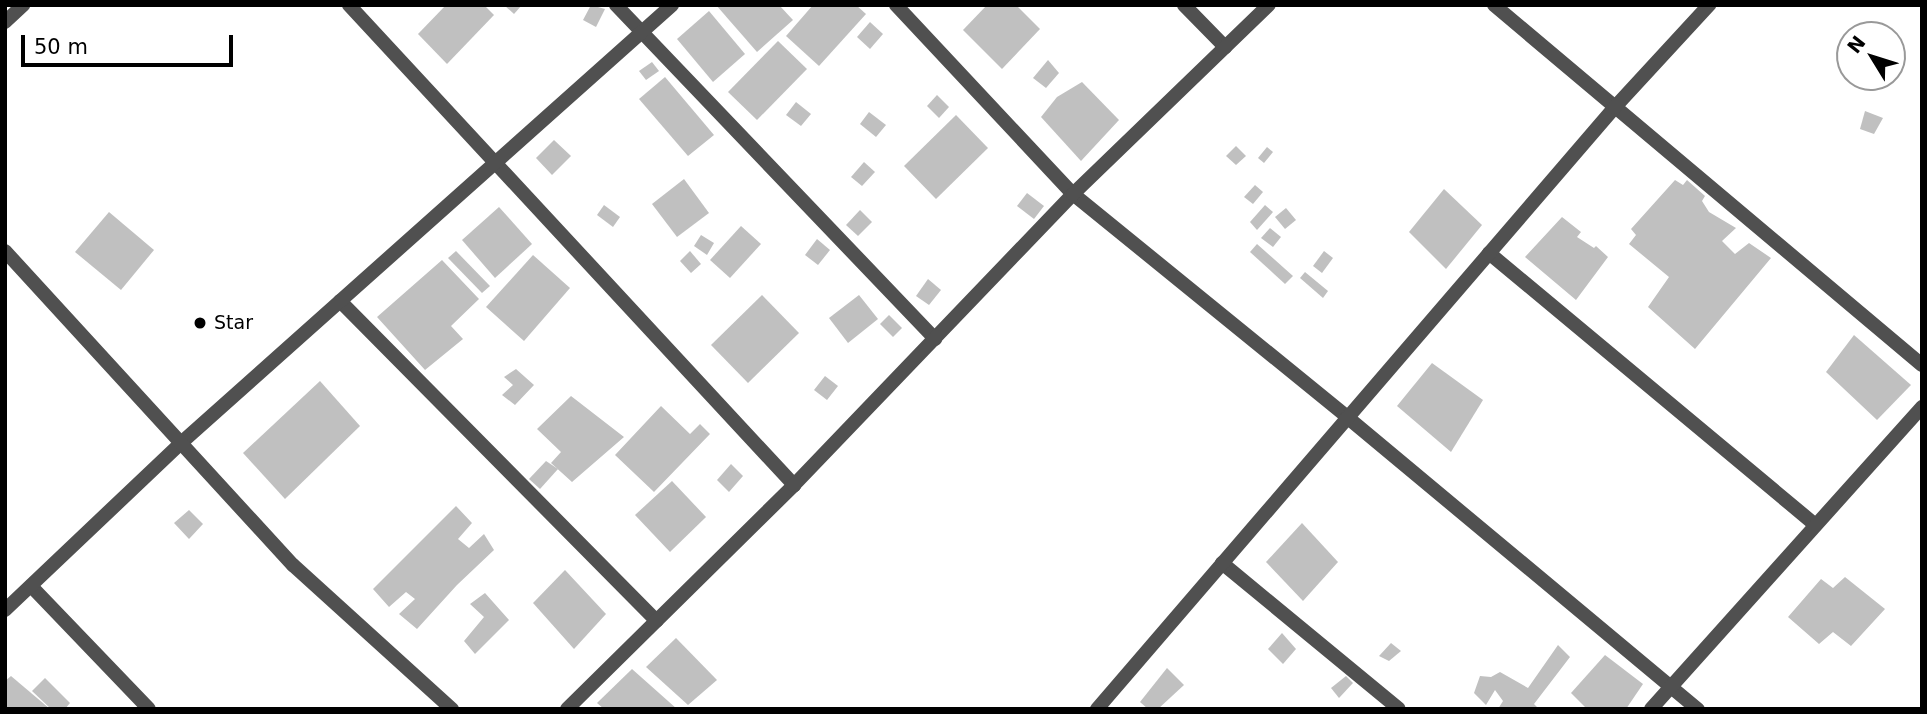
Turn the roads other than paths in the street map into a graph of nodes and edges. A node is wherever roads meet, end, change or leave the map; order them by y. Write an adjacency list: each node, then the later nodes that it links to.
1 (23, 5): 10 (street)
2 (349, 5): 14 (street)
3 (616, 5): 11 (street)
4 (672, 5): 11 (street)
5 (897, 5): 15 (street)
6 (1184, 5): 12 (street)
7 (1269, 5): 12 (street)
8 (1494, 5): 13 (street)
9 (1710, 5): 13 (street)
10 (5, 22)
11 (641, 32): 14 (street); 19 (street)
12 (1225, 47): 15 (street)
13 (1615, 107): 17 (street); 20 (street)
14 (494, 163): 18 (street); 24 (street)
15 (1073, 194): 19 (street); 22 (street)
16 (5, 251): 23 (street)
17 (1489, 253): 22 (street); 25 (street)
18 (340, 301): 23 (street); 29 (street)
19 (935, 339): 24 (street)
20 (1922, 365)
21 (1922, 407): 25 (street)
22 (1347, 417): 26 (street); 30 (street)
23 (181, 443): 27 (street); 32 (street)
24 (794, 485): 29 (street)
25 (1815, 525): 30 (street)
26 (1222, 563): 34 (street); 35 (street)
27 (30, 586): 28 (street); 31 (street)
28 (5, 610)
29 (657, 621): 33 (street)
30 (1671, 685): 36 (street); 37 (street)
31 (149, 709)
32 (452, 709)
33 (567, 709)
34 (1098, 709)
35 (1399, 709)
36 (1651, 709)
37 (1698, 709)

